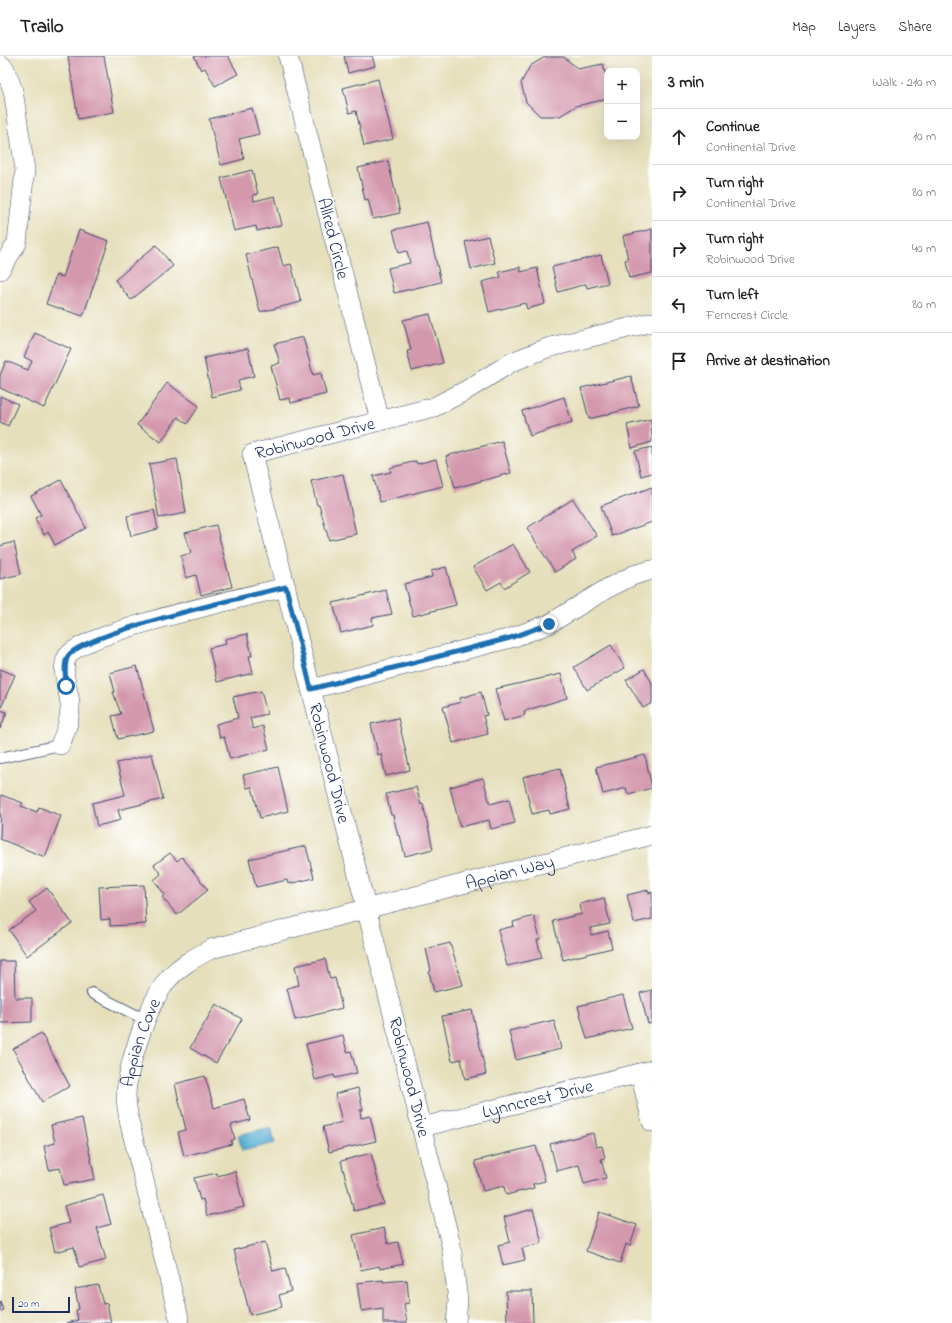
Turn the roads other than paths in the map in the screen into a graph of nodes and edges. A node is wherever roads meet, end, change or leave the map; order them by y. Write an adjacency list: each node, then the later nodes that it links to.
1 (288, 56): 5 (street, Allred Circle)
2 (0, 64): 3 (street)
3 (0, 270)
4 (652, 322): 5 (street, Robinwood Drive)
5 (380, 421): 7 (street, Robinwood Drive)
6 (652, 570): 8 (street)
7 (286, 587): 8 (street, Robinwood Drive); 9 (street)
8 (311, 689): 12 (street, Robinwood Drive)
9 (60, 745): 10 (lane)
10 (0, 758)
11 (652, 835): 12 (street, Appian Way)
12 (367, 908): 14 (street, Appian Cove); 17 (street, Robinwood Drive)
13 (92, 993): 14 (lane)
14 (146, 1020): 18 (street, Appian Cove)
15 (646, 1071): 16 (street); 17 (street, Lynncrest Drive)
16 (652, 1122)
17 (422, 1128): 19 (street, Robinwood Drive)
18 (179, 1318)
19 (456, 1323)

